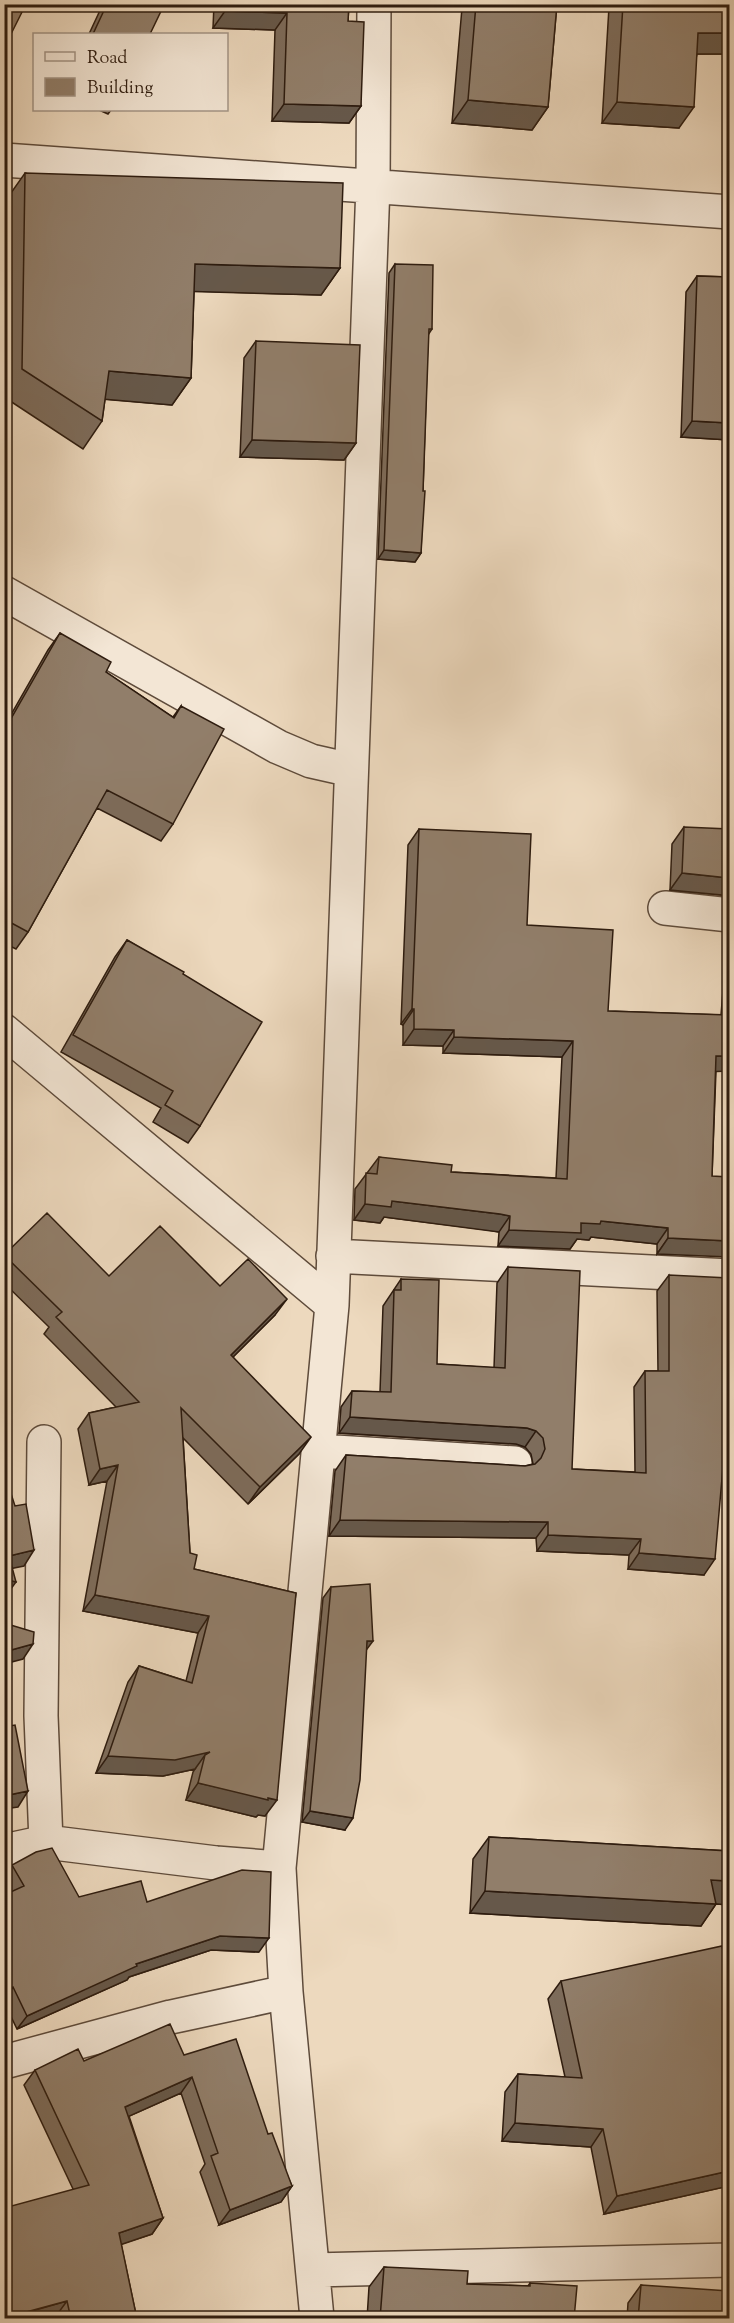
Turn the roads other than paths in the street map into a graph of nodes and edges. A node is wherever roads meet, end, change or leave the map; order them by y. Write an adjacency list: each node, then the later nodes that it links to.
1 (374, 4): 3 (street)
2 (4, 160): 3 (street)
3 (373, 185): 4 (street); 6 (street)
4 (729, 212)
5 (4, 593): 6 (street)
6 (351, 770): 10 (street)
7 (664, 908): 8 (street)
8 (729, 915)
9 (4, 1031): 12 (street)
10 (333, 1256): 11 (street); 12 (street)
11 (729, 1276)
12 (332, 1305): 14 (street)
13 (44, 1442): 16 (street)
14 (319, 1450): 15 (street); 18 (street)
15 (515, 1463)
16 (46, 1842): 17 (street); 18 (street)
17 (4, 1851)
18 (279, 1868): 19 (street)
19 (286, 1992): 20 (street); 22 (street)
20 (4, 2062)
21 (729, 2260): 22 (street)
22 (313, 2270): 23 (street)
23 (317, 2319)

